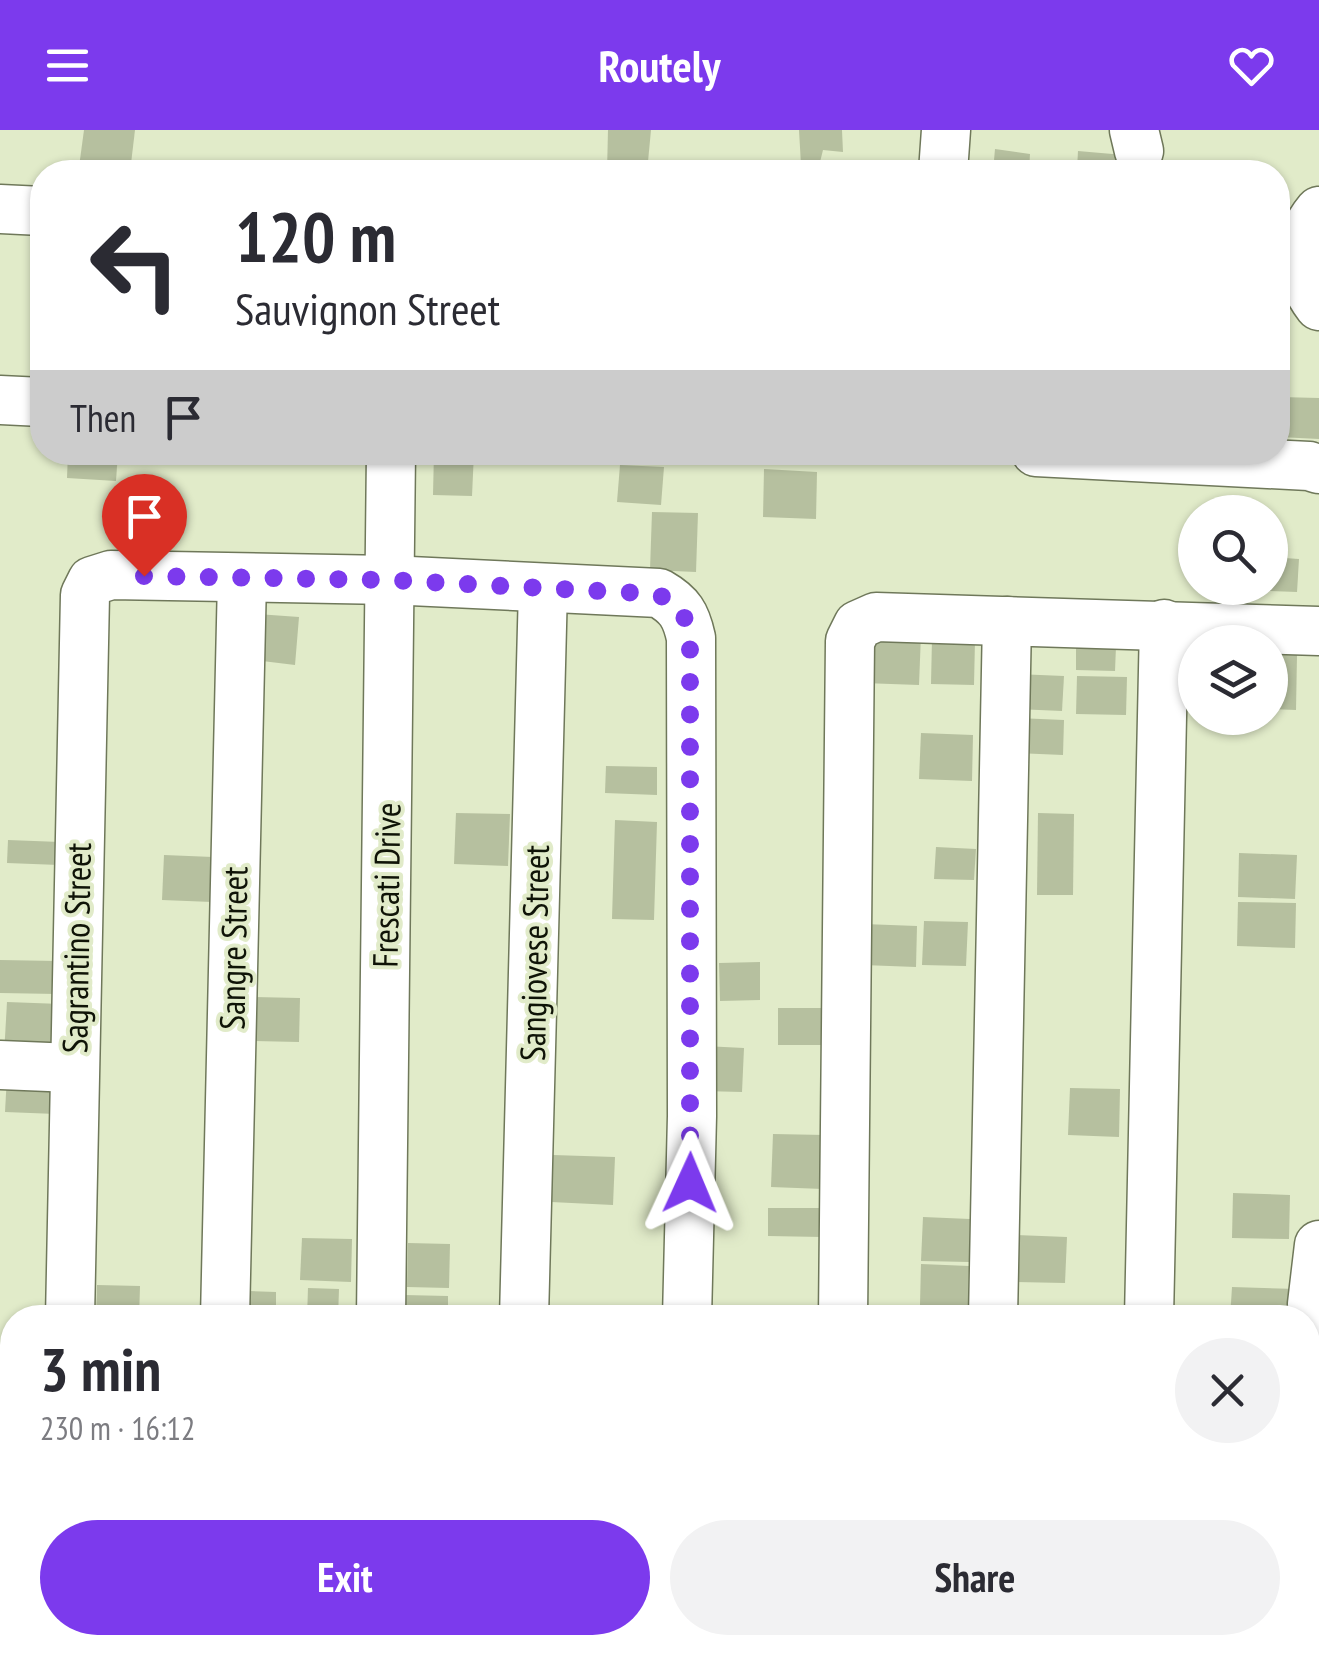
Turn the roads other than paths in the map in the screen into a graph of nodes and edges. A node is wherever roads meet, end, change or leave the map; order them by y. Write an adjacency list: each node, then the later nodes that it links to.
1 (946, 130): 2 (street)
2 (944, 160)
3 (0, 209): 4 (street)
4 (30, 210)
5 (0, 400): 6 (street)
6 (30, 401)
7 (391, 465): 11 (street, Frescati Drive)
8 (1290, 465): 9 (street)
9 (1319, 469)
10 (242, 579): 11 (street); 17 (street, Sagrantino Street); 20 (street, Sangre Street)
11 (389, 580): 12 (street); 21 (street, Frescati Drive)
12 (543, 588): 22 (street, Sangiovese Street); 23 (street)
13 (1007, 621): 14 (street); 24 (street); 25 (street)
14 (1164, 624): 15 (street); 26 (street)
15 (1319, 631)
16 (0, 1065): 17 (street)
17 (73, 1068): 19 (street, Sagrantino Street)
18 (1319, 1245): 27 (street)
19 (70, 1305)
20 (225, 1305)
21 (381, 1305)
22 (524, 1305)
23 (687, 1305)
24 (843, 1305)
25 (993, 1305)
26 (1149, 1305)
27 (1312, 1305)

